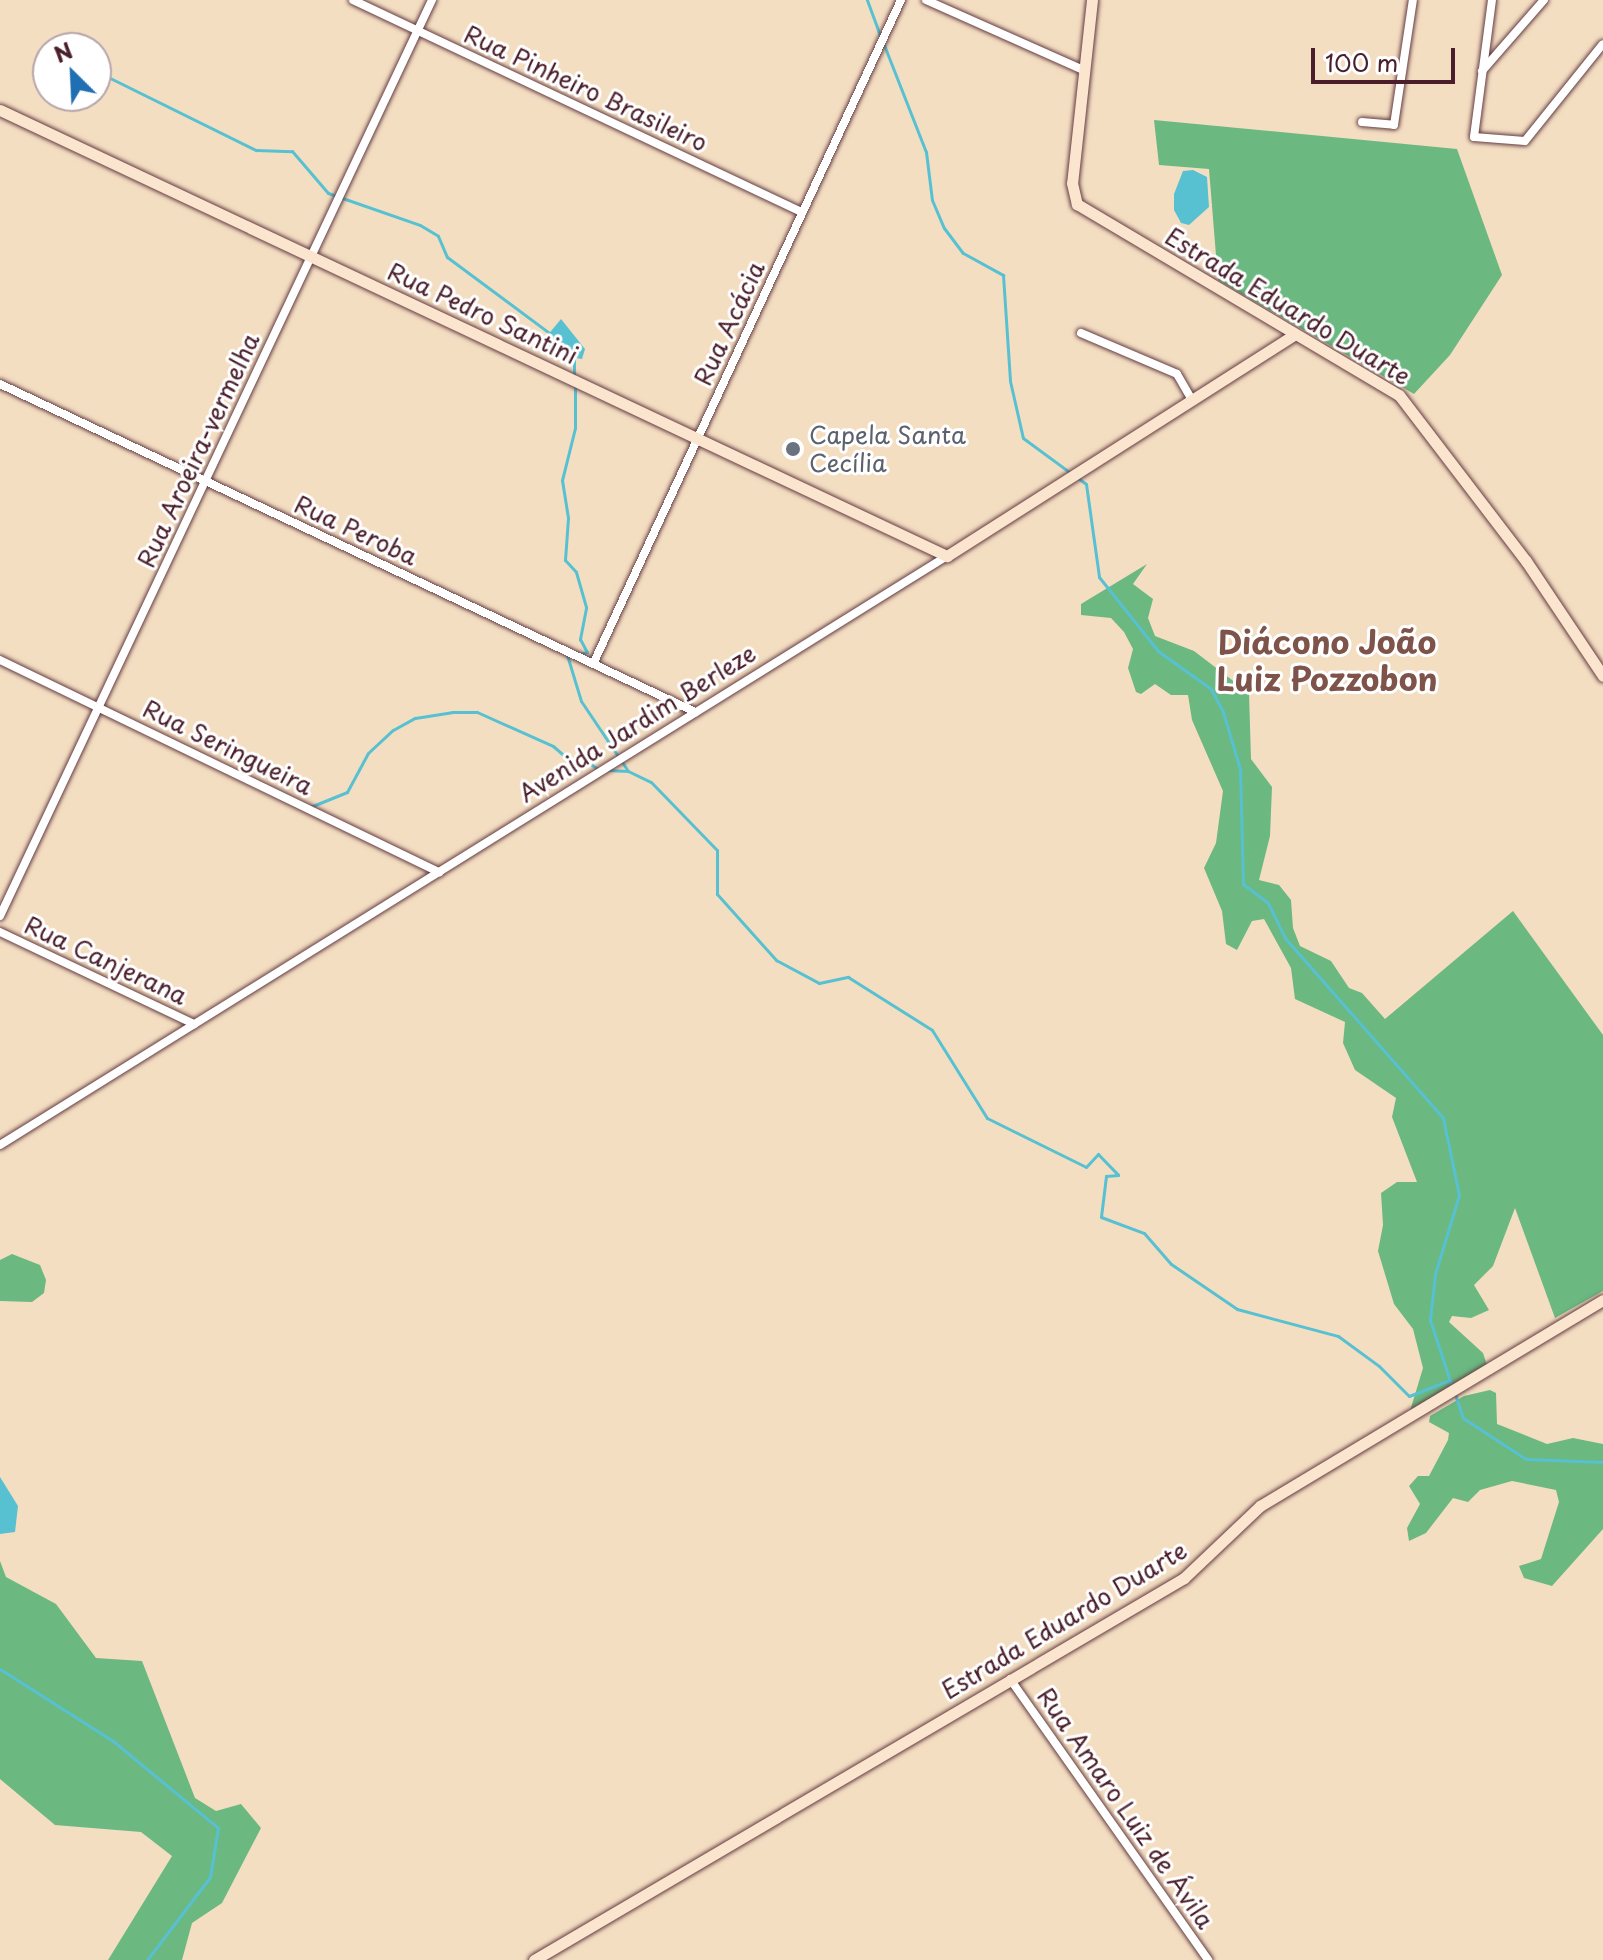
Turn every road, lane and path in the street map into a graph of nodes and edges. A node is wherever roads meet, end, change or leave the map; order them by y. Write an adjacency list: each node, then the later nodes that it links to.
1 (353, 0): 9 (street, Rua Pinheiro Brasileiro)
2 (432, 0): 9 (street, Rua Aroeira-vermelha)
3 (901, 0): 15 (street, Rua Acácia)
4 (926, 0): 11 (street)
5 (1092, 0): 11 (street, Estrada Eduardo Duarte)
6 (1413, 0): 14 (street)
7 (1492, 0): 12 (street)
8 (1544, 0): 12 (street)
9 (418, 31): 15 (street, Rua Pinheiro Brasileiro); 16 (street, Rua Aroeira-vermelha)
10 (1603, 44): 12 (street)
11 (1081, 69): 18 (street, Estrada Eduardo Duarte)
12 (1482, 71)
13 (0, 110): 16 (street, Rua Pedro Santini)
14 (1362, 122)
15 (802, 212): 21 (street, Rua Acácia)
16 (311, 256): 21 (street, Rua Pedro Santini); 22 (street, Rua Aroeira-vermelha)
17 (1081, 333): 20 (street)
18 (1294, 335): 20 (street, Avenida Jardim Berleze); 26 (street, Estrada Eduardo Duarte)
19 (0, 384): 22 (street, Rua Peroba)
20 (1192, 400): 23 (street, Avenida Jardim Berleze)
21 (698, 439): 23 (street, Rua Pedro Santini); 25 (street, Rua Acácia)
22 (205, 483): 25 (street, Rua Peroba); 27 (street, Rua Aroeira-vermelha)
23 (947, 556): 28 (street, Avenida Jardim Berleze)
24 (0, 660): 27 (street, Rua Seringueira)
25 (594, 662): 28 (street, Rua Peroba)
26 (1603, 676)
27 (99, 707): 29 (street, Rua Seringueira); 30 (street, Rua Aroeira-vermelha)
28 (695, 712): 29 (street, Avenida Jardim Berleze)
29 (439, 872): 32 (street, Avenida Jardim Berleze)
30 (0, 916)
31 (0, 932): 32 (street, Rua Canjerana)
32 (194, 1024): 33 (street, Avenida Jardim Berleze)
33 (0, 1145)
34 (1603, 1300): 35 (street, Estrada Eduardo Duarte)
35 (1010, 1679): 36 (street, Estrada Eduardo Duarte); 37 (street, Rua Amaro Luiz de Ávila)
36 (534, 1960)
37 (1208, 1960)

